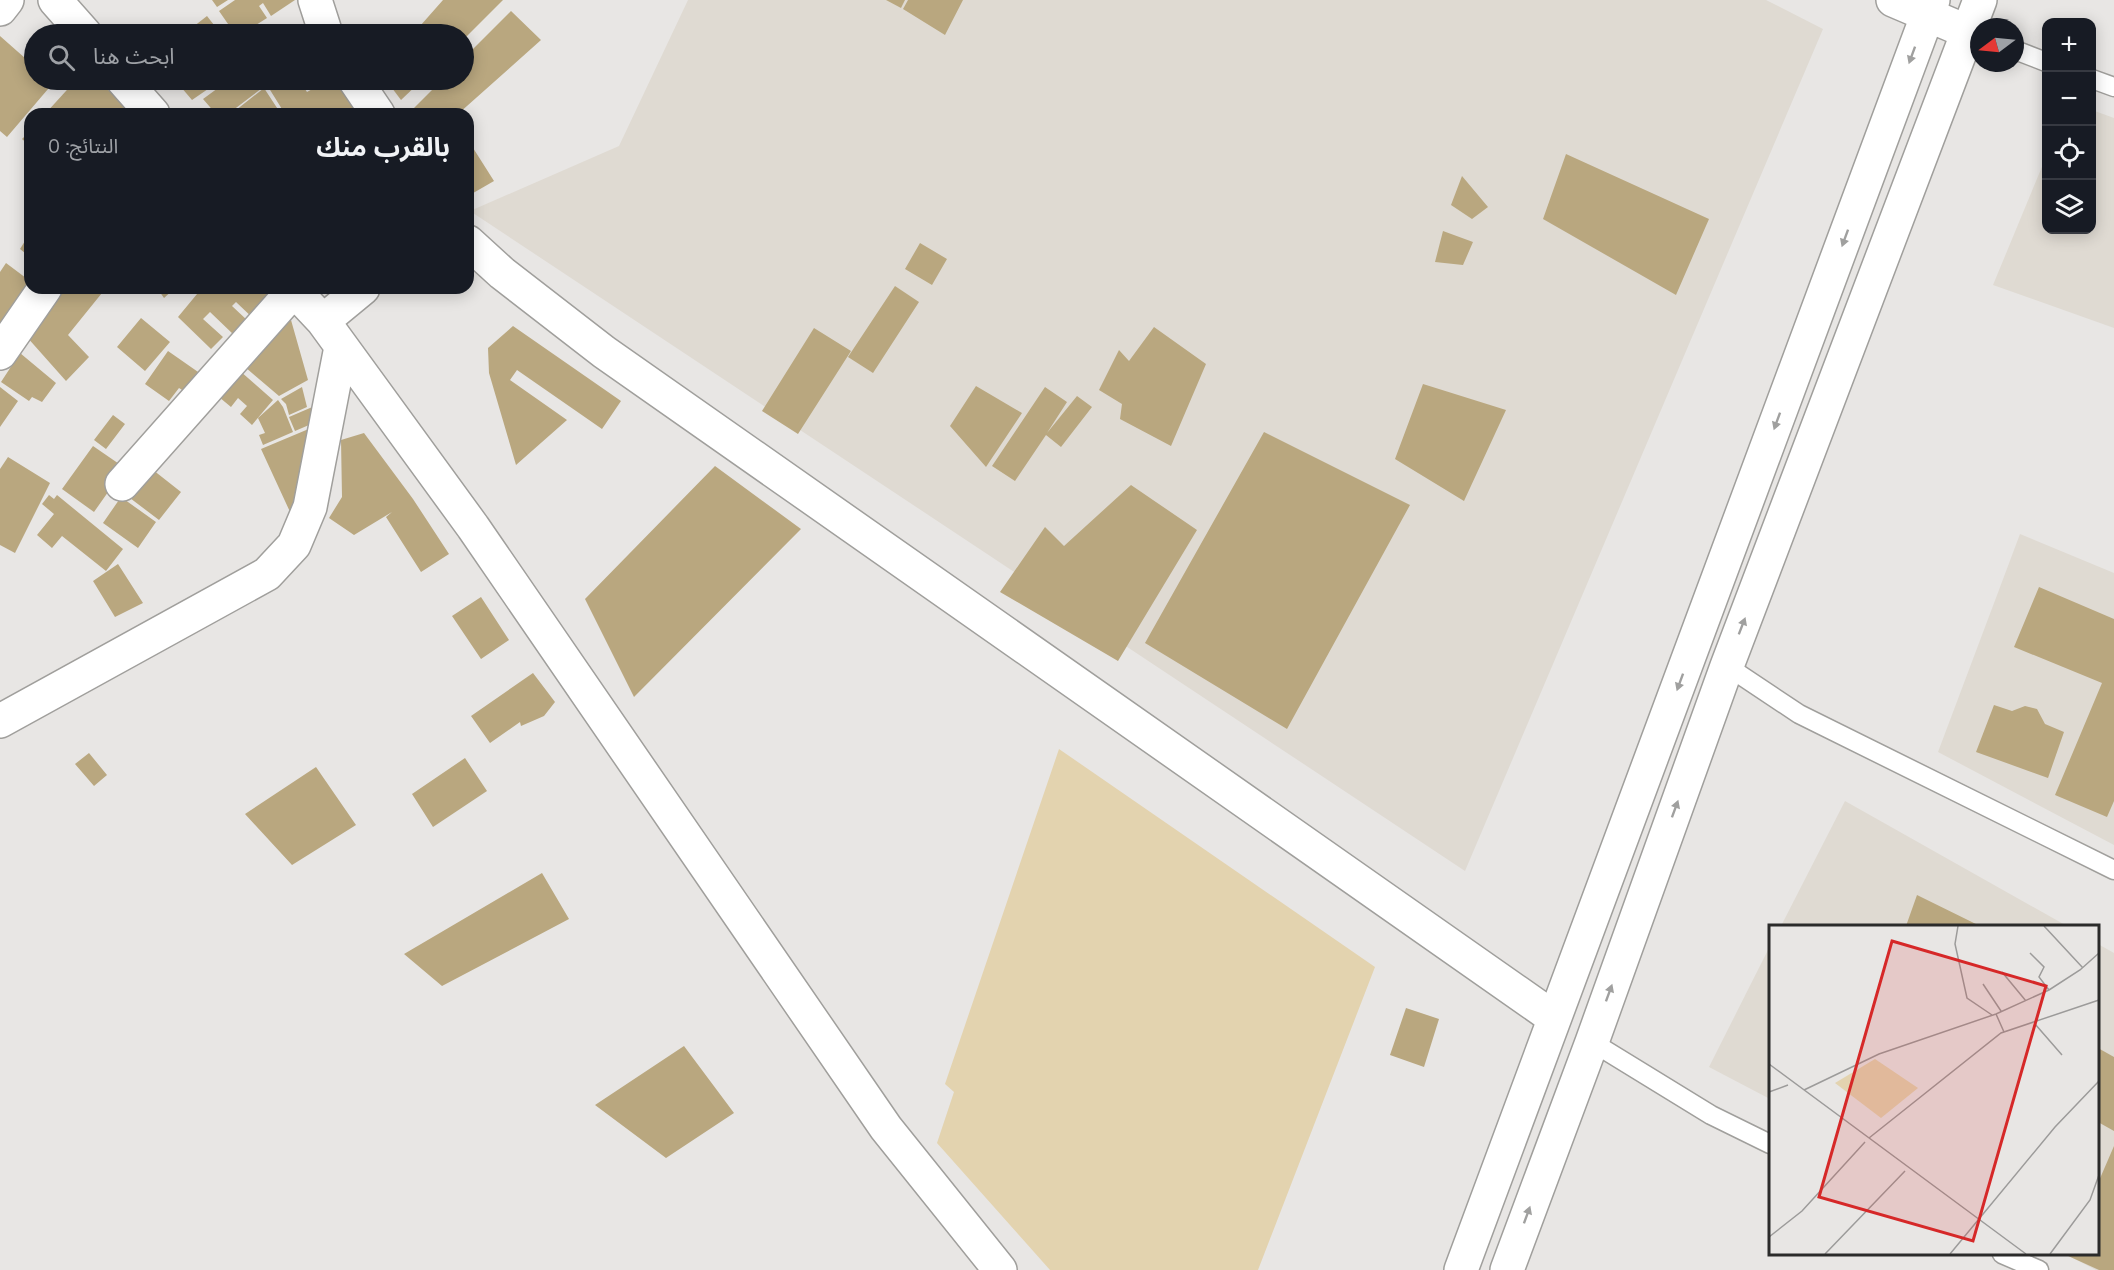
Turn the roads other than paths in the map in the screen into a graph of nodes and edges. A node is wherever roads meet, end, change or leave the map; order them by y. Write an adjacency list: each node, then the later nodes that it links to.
1 (7, 0): 7 (main road)
2 (56, 0): 9 (main road)
3 (1893, 0): 6 (main road)
4 (1980, 0): 8 (main road)
5 (316, 1): 10 (main road)
6 (1930, 8): 11 (main road); 33 (main road, one-way to 33)
7 (0, 9)
8 (1976, 18)
9 (76, 24)
10 (323, 24)
11 (1970, 32)
12 (1970, 42): 30 (main road, one-way to 12)
13 (2024, 53): 14 (lane)
14 (2042, 60)
15 (2096, 81): 16 (lane)
16 (2114, 87)
17 (132, 90): 19 (main road)
18 (362, 90): 20 (main road)
19 (148, 108)
20 (374, 108)
21 (474, 247): 33 (main road)
22 (41, 294): 28 (main road)
23 (289, 294): 29 (main road)
24 (298, 294): 26 (main road)
25 (356, 294): 26 (main road)
26 (323, 321): 27 (main road)
27 (342, 347): 31 (main road); 37 (main road)
28 (0, 353)
29 (122, 484)
30 (1726, 666): 32 (lane); 34 (main road, one-way to 30)
31 (0, 721)
32 (2114, 870)
33 (1554, 1018): 38 (main road)
34 (1592, 1042): 35 (lane); 39 (main road, one-way to 34)
35 (1769, 1144)
36 (2004, 1255): 40 (lane)
37 (1000, 1270)
38 (1461, 1270)
39 (1507, 1270)
40 (2039, 1270)

